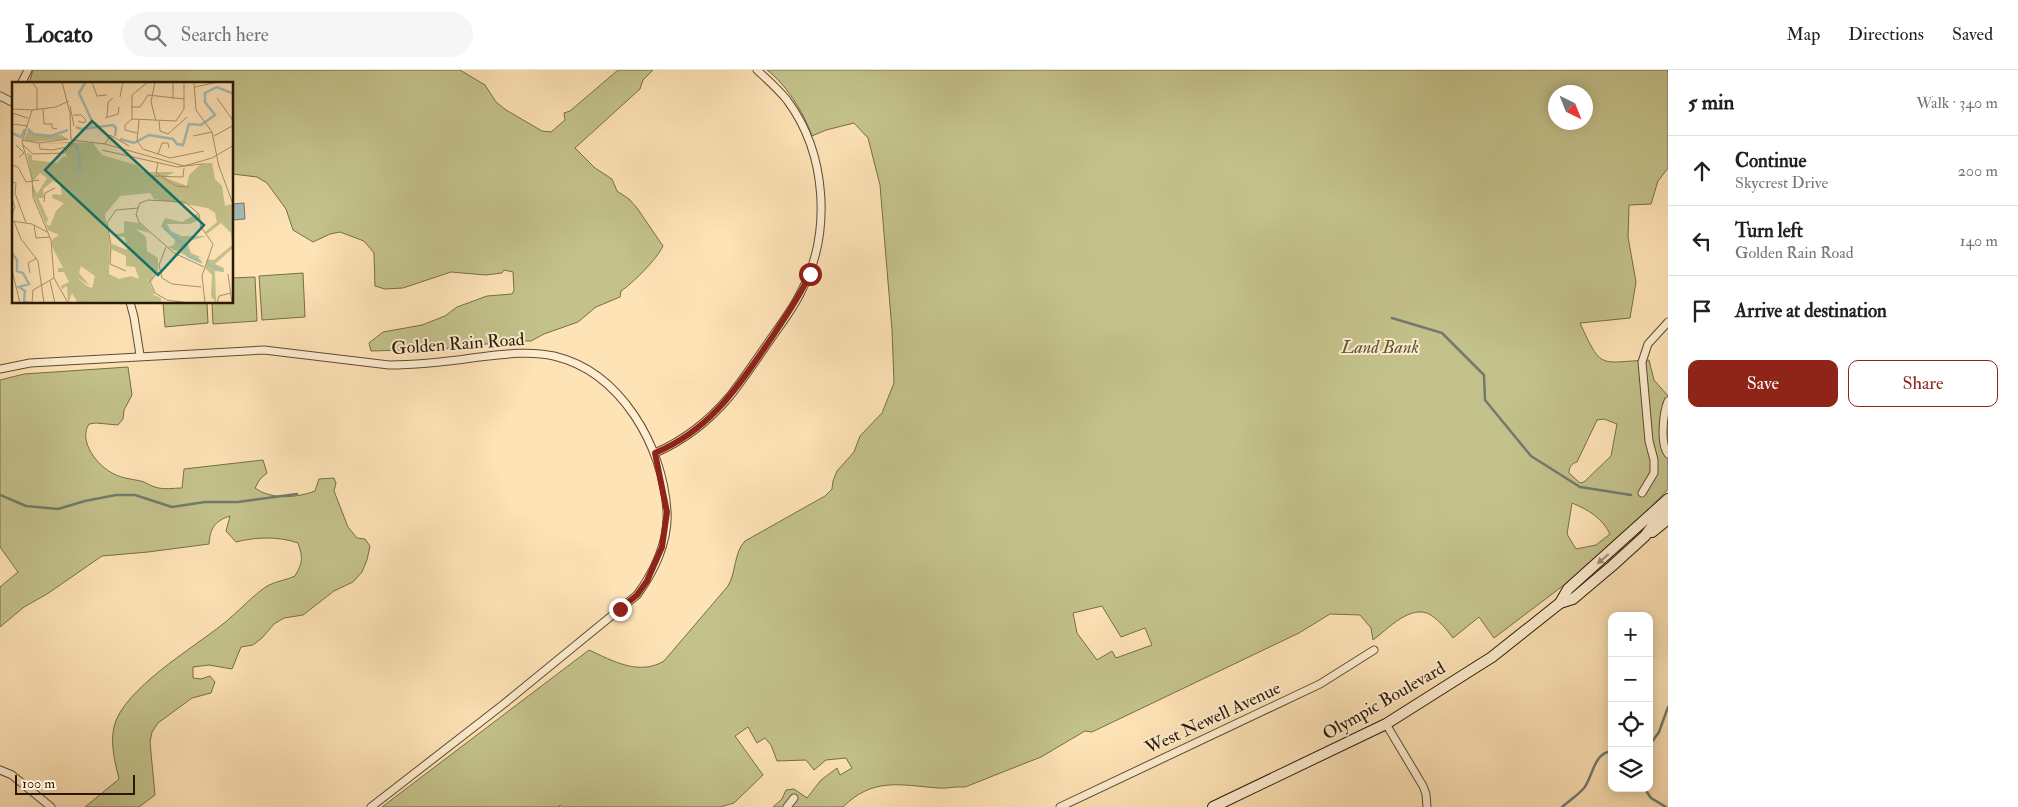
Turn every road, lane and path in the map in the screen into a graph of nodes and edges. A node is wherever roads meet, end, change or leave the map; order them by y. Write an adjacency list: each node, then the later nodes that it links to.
1 (28, 70): 3 (street)
2 (758, 70): 12 (street)
3 (22, 82)
4 (0, 96): 5 (street)
5 (12, 102)
6 (130, 304): 8 (street)
7 (1668, 322): 14 (street)
8 (140, 356): 9 (street, Golden Rain Road); 12 (street, Golden Rain Road)
9 (0, 369)
10 (1668, 401): 11 (street)
11 (1666, 438): 13 (street)
12 (655, 453): 25 (street, Golden Rain Road)
13 (1668, 454)
14 (1642, 493)
15 (1668, 499): 19 (main road, Olympic Boulevard, one-way to 19)
16 (1668, 509): 18 (main road, Olympic Boulevard)
17 (1668, 520): 18 (main road)
18 (1645, 536): 19 (main road, Olympic Boulevard)
19 (1560, 603): 21 (main road, Olympic Boulevard)
20 (1374, 650): 27 (street, West Newell Avenue)
21 (1386, 724): 28 (main road, Olympic Boulevard); 29 (street)
22 (0, 770): 24 (street)
23 (794, 798): 26 (street)
24 (51, 807)
25 (371, 807)
26 (787, 807)
27 (1060, 807)
28 (1213, 807)
29 (1427, 807)

